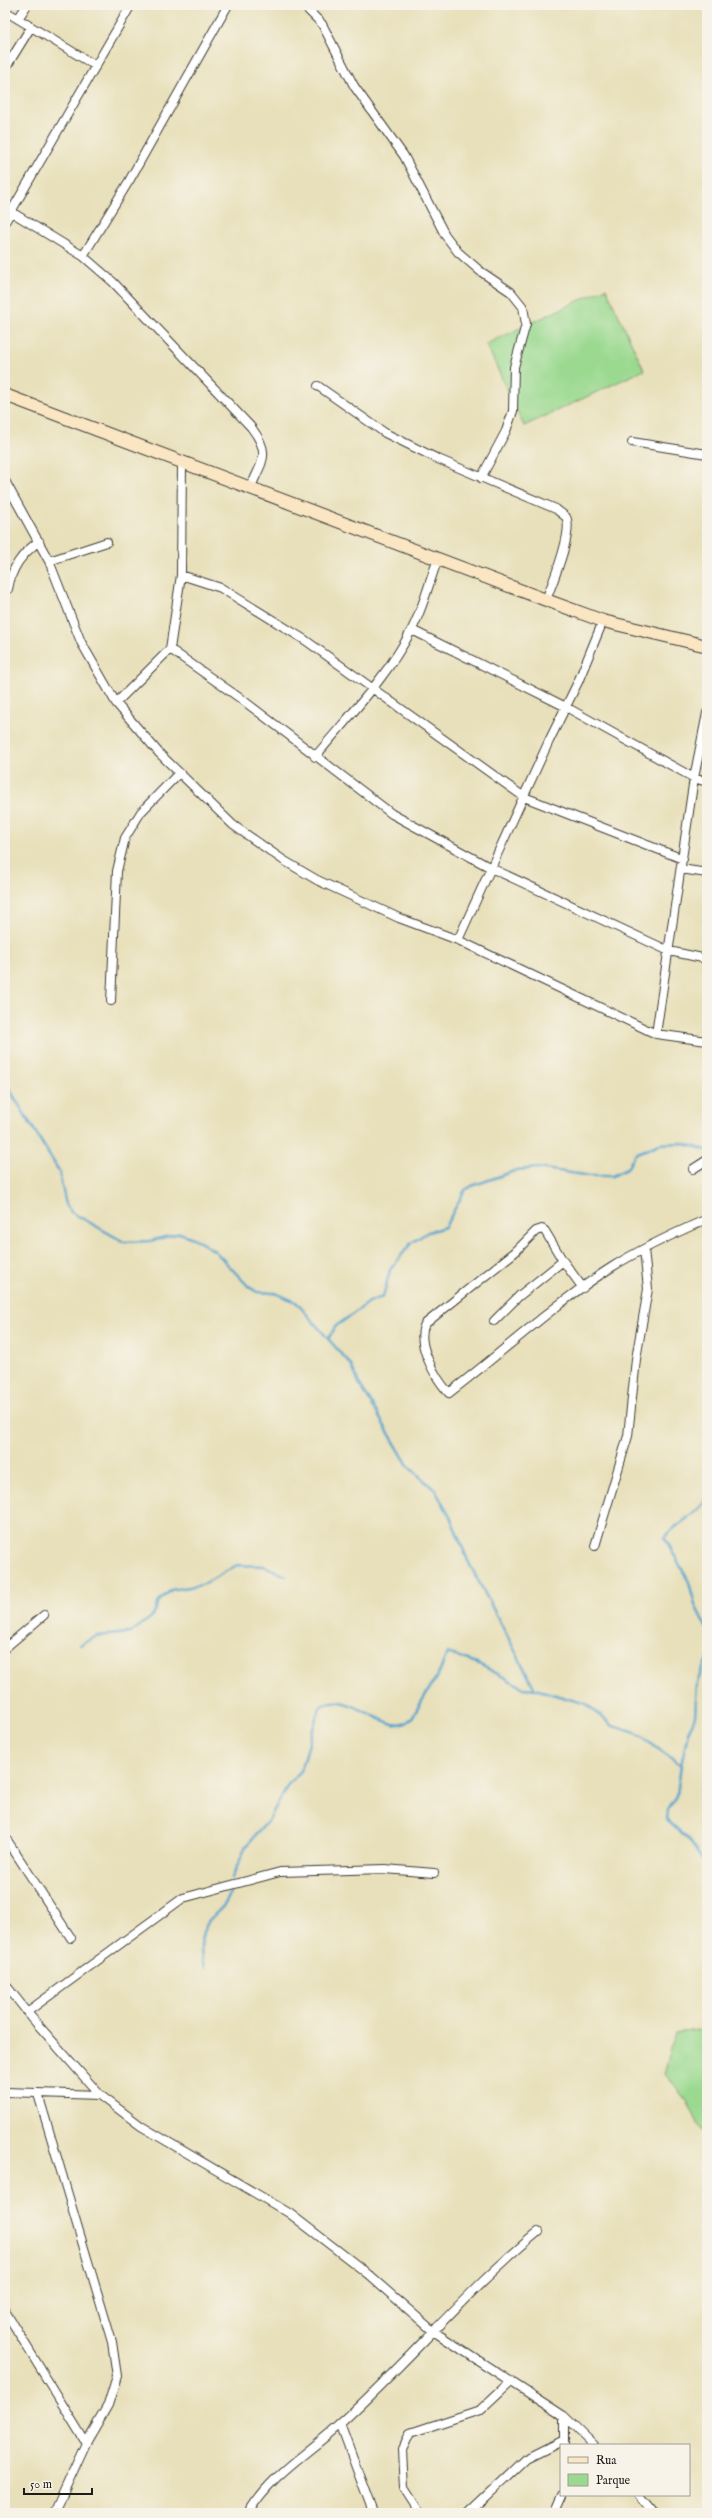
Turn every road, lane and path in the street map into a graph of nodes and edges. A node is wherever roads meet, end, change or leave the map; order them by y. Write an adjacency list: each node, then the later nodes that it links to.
1 (27, 5): 6 (street)
2 (131, 5): 8 (street)
3 (228, 5): 12 (street)
4 (303, 5): 18 (street)
5 (5, 11): 6 (street)
6 (18, 19): 7 (street)
7 (31, 27): 8 (street); 9 (street)
8 (96, 66): 10 (street)
9 (5, 69)
10 (8, 209): 11 (street); 12 (street)
11 (5, 222)
12 (83, 256): 20 (street)
13 (318, 386): 18 (street)
14 (5, 396): 17 (street)
15 (632, 442): 16 (street)
16 (707, 454)
17 (182, 463): 20 (street); 25 (street)
18 (481, 478): 27 (street)
19 (5, 481): 21 (street)
20 (250, 489): 23 (street)
21 (39, 541): 24 (street); 26 (street)
22 (107, 542): 24 (street)
23 (438, 559): 27 (street); 29 (street)
24 (49, 561): 33 (street)
25 (181, 575): 31 (street); 32 (street)
26 (8, 589)
27 (546, 600): 28 (street)
28 (603, 621): 30 (street); 34 (street)
29 (412, 630): 32 (street); 34 (street)
30 (707, 646)
31 (170, 649): 33 (street); 36 (street)
32 (372, 688): 36 (street); 40 (street)
33 (116, 703): 37 (street)
34 (566, 707): 38 (street); 40 (street)
35 (707, 717): 38 (street)
36 (315, 757): 42 (street)
37 (179, 773): 45 (street); 48 (street)
38 (694, 778): 39 (street); 41 (street)
39 (707, 782)
40 (524, 797): 41 (street); 42 (street)
41 (683, 859): 43 (street)
42 (491, 868): 45 (street); 46 (street)
43 (681, 869): 44 (street); 46 (street)
44 (707, 873)
45 (458, 940): 49 (street)
46 (669, 951): 47 (street); 49 (street)
47 (707, 959)
48 (111, 1001)
49 (656, 1034): 50 (street)
50 (707, 1041)
51 (707, 1160): 52 (street)
52 (693, 1169)
53 (707, 1219): 54 (street)
54 (644, 1249): 56 (street); 58 (street)
55 (563, 1261): 56 (street); 56 (street); 57 (street)
56 (583, 1288)
57 (494, 1320)
58 (595, 1546)
59 (44, 1615): 60 (street)
60 (5, 1648)
61 (5, 1837): 63 (street)
62 (434, 1873): 65 (street)
63 (71, 1938)
64 (5, 1984): 65 (street)
65 (27, 2012): 68 (street)
66 (5, 2092): 67 (street)
67 (38, 2094): 68 (street); 75 (street)
68 (100, 2095): 71 (street)
69 (538, 2232): 71 (street)
70 (5, 2311): 75 (street)
71 (433, 2331): 72 (street); 74 (street)
72 (512, 2381): 73 (street); 84 (street)
73 (564, 2416): 76 (street); 77 (street)
74 (340, 2424): 82 (street); 83 (street)
75 (86, 2443): 81 (street)
76 (564, 2443)
77 (593, 2444)
78 (560, 2445): 85 (street)
79 (563, 2496): 86 (street)
80 (639, 2496): 87 (street)
81 (54, 2513)
82 (248, 2513)
83 (373, 2513)
84 (420, 2513)
85 (469, 2513)
86 (555, 2513)
87 (653, 2513)

